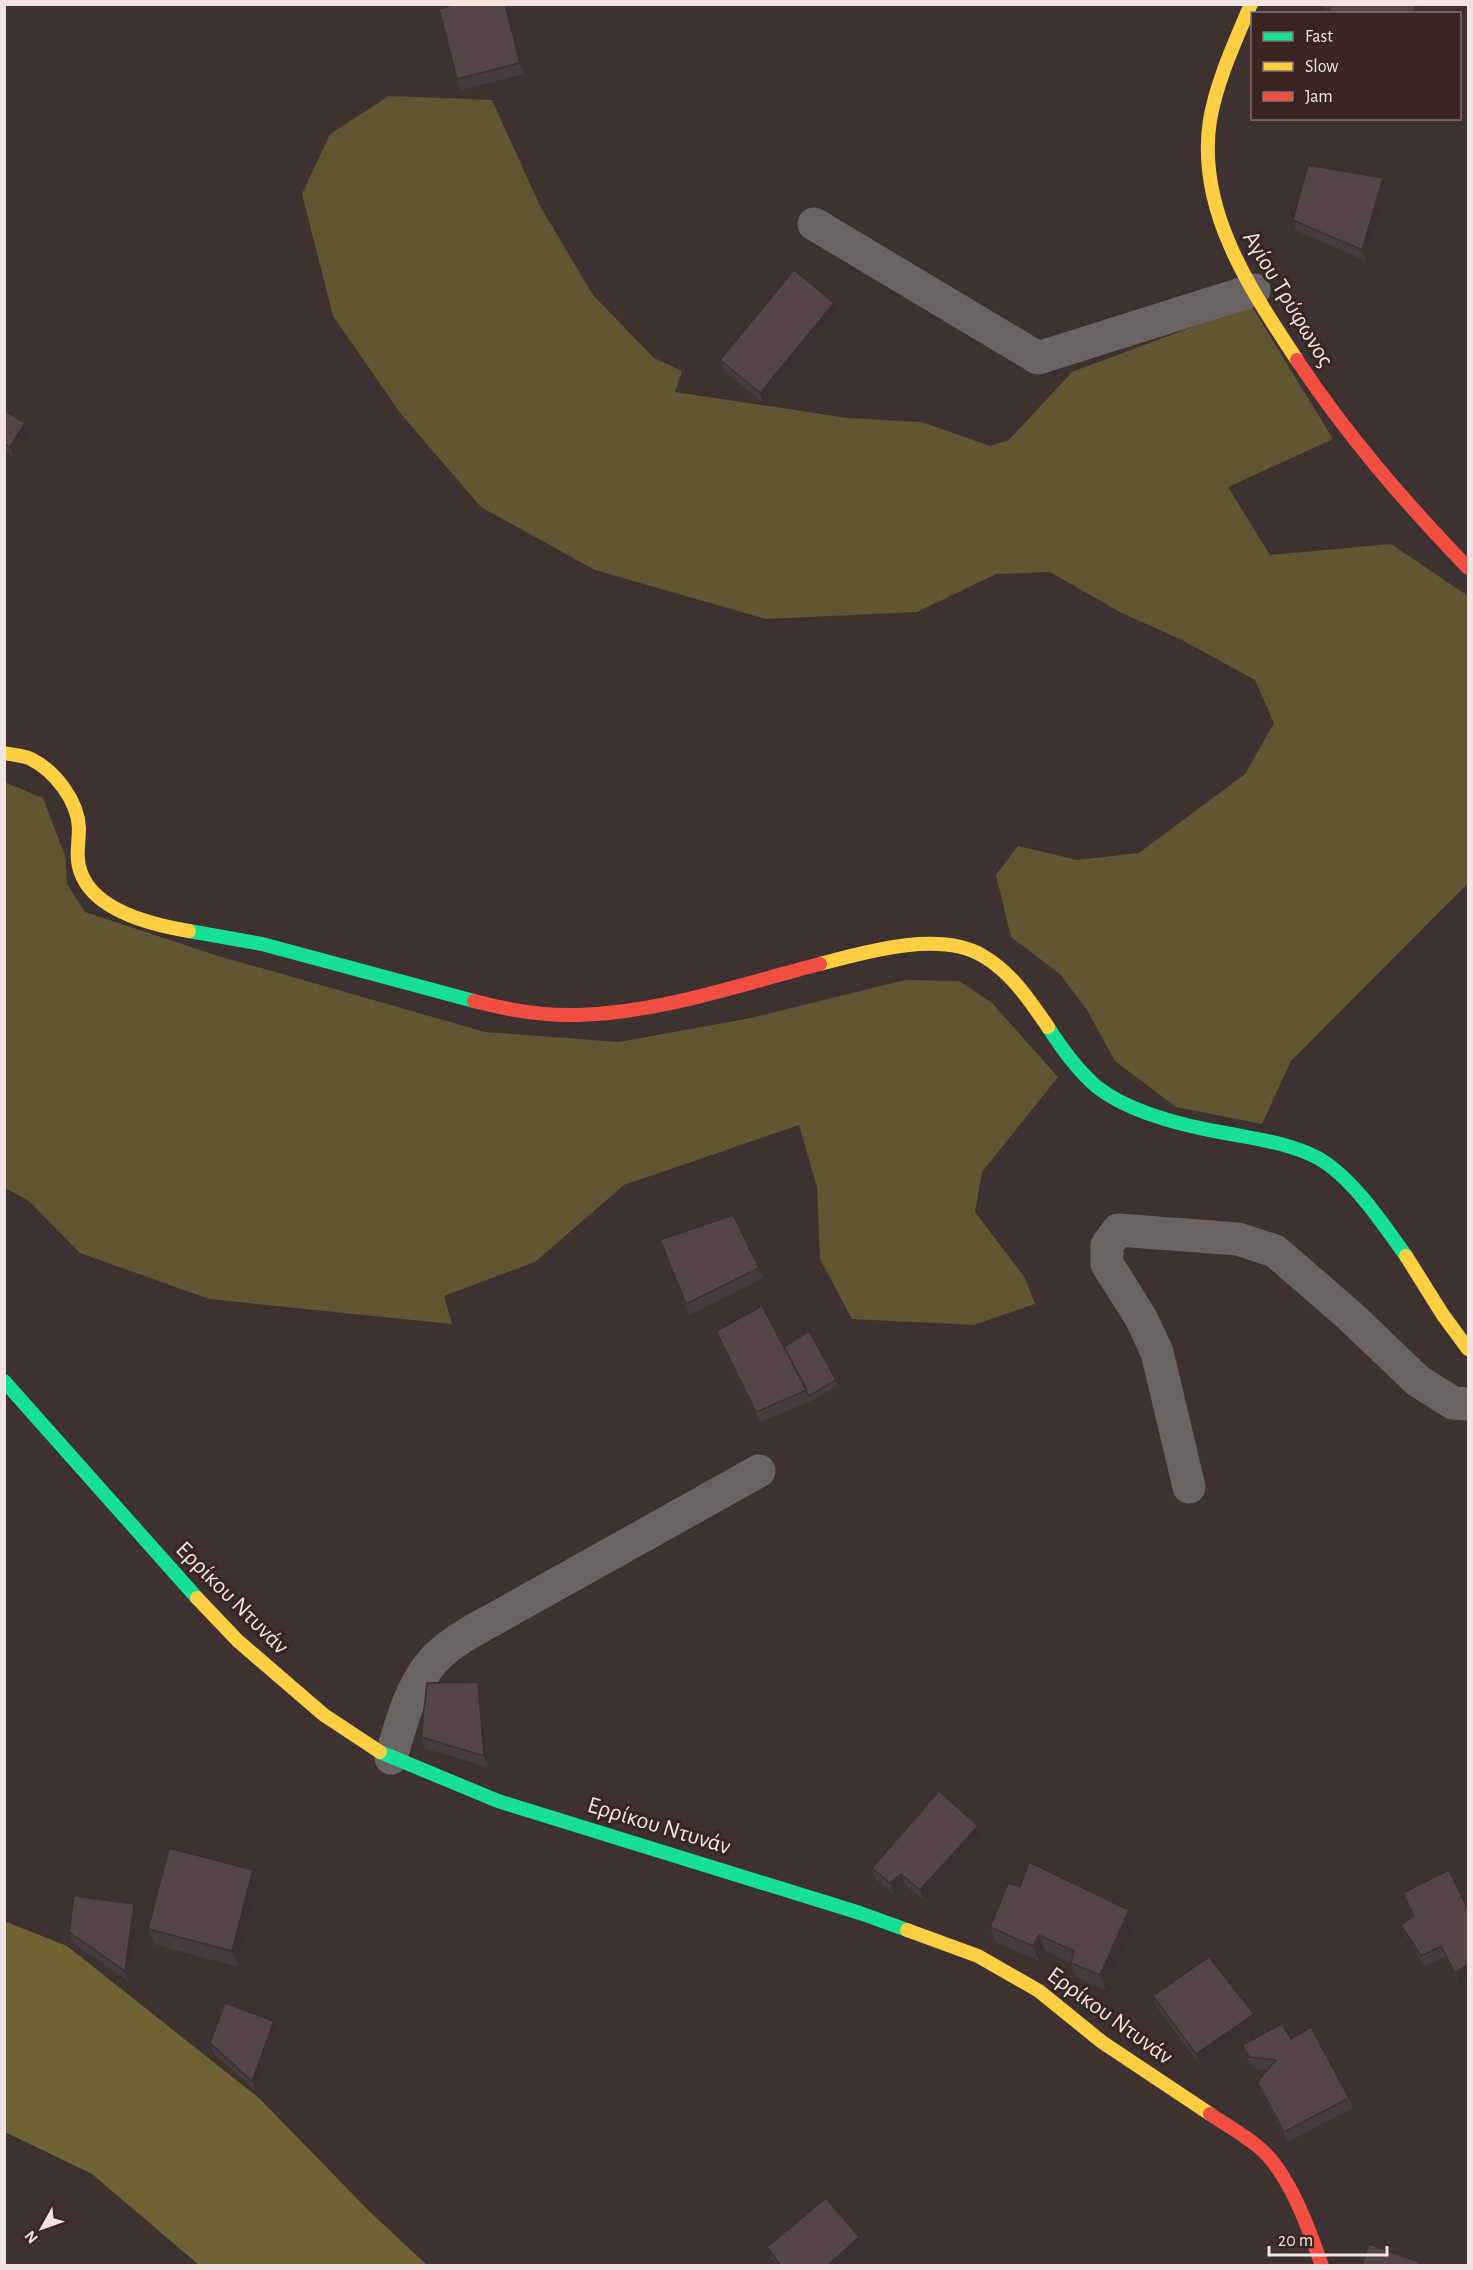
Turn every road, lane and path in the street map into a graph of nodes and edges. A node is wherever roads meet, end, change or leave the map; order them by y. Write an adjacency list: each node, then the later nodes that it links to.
1 (1251, 4): 3 (street, Αγίου Τρύφωνος)
2 (814, 224): 3 (street)
3 (1254, 290): 4 (street, Αγίου Τρύφωνος)
4 (1468, 568)
5 (4, 753): 6 (street)
6 (1468, 1349)
7 (4, 1381): 11 (street, Ερρίκου Ντυνάν)
8 (1468, 1404): 10 (street)
9 (759, 1471): 11 (street)
10 (1189, 1487)
11 (391, 1758): 12 (street, Ερρίκου Ντυνάν)
12 (1322, 2265)

